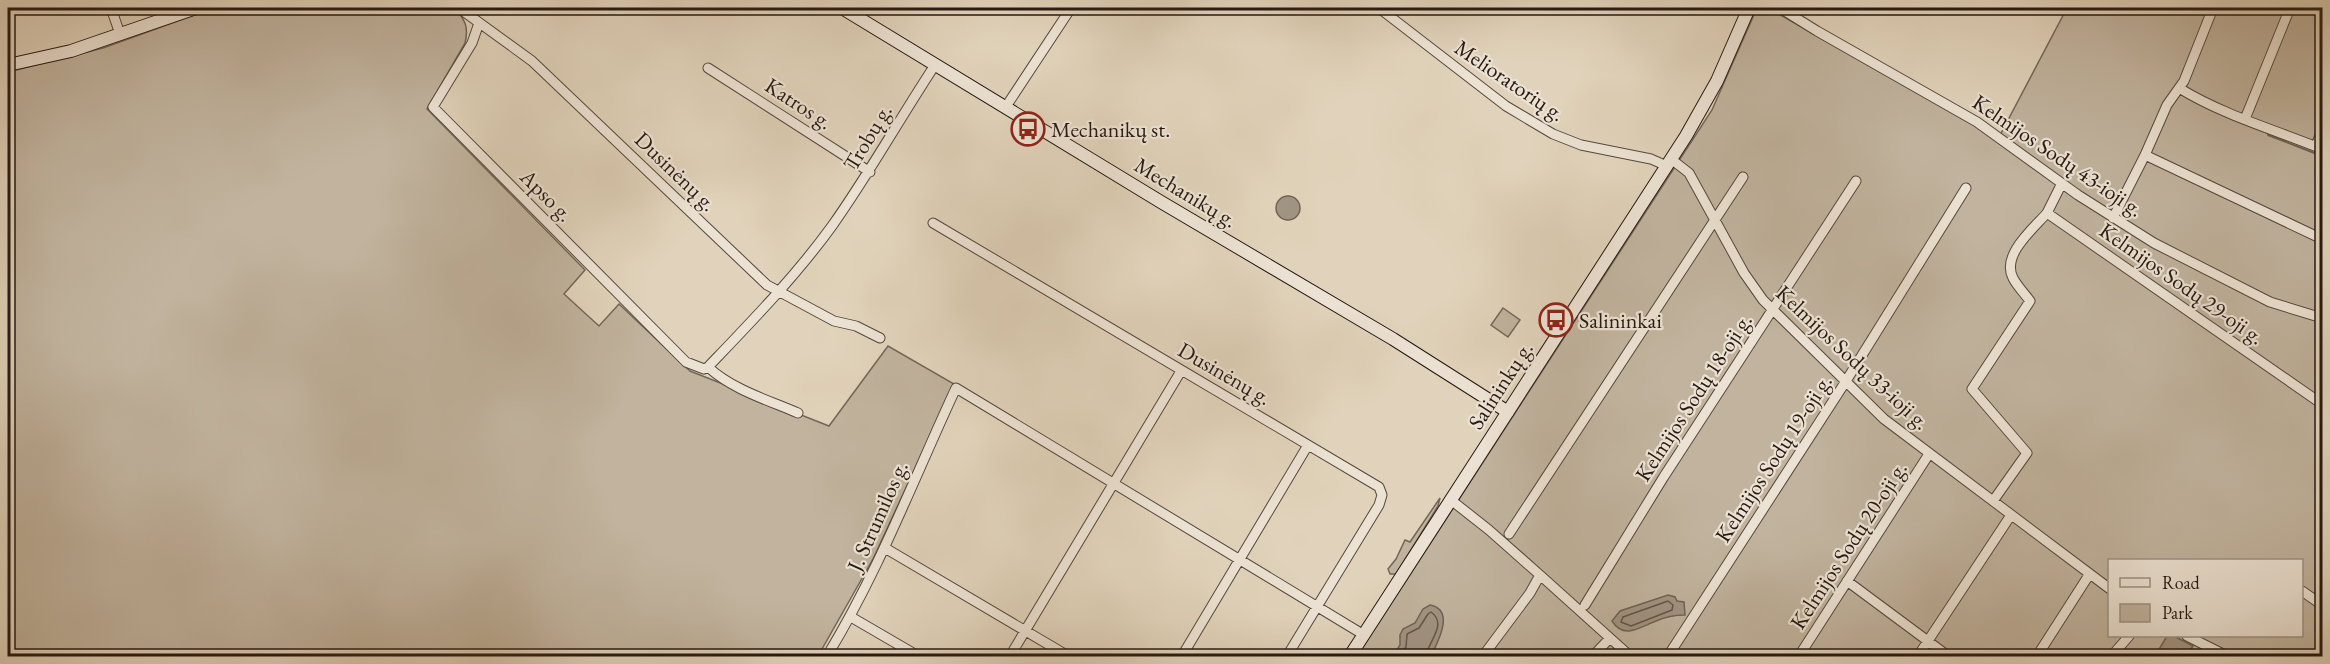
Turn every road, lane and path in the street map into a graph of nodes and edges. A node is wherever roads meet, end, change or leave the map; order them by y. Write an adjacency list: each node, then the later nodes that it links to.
1 (111, 8): 12 (street)
2 (196, 8): 12 (main road)
3 (459, 8): 11 (street, Dusinėnų g.)
4 (842, 8): 14 (main road, Mechanikų g.)
5 (1071, 8): 17 (street)
6 (1379, 8): 22 (street, Melioratorių g.)
7 (1749, 8): 22 (main road, Salininkų g.)
8 (1780, 8): 26 (street, Kelmijos Sodų 43-ioji g.)
9 (2213, 8): 16 (street)
10 (2290, 8): 18 (street)
11 (479, 22): 33 (street, Dusinėnų g.); 37 (street, Apso g.)
12 (120, 34): 13 (main road)
13 (8, 65)
14 (935, 65): 17 (main road, Mechanikų g.); 23 (street, Trobų g.)
15 (708, 68): 23 (street, Katros g.)
16 (2179, 88): 18 (street); 21 (street)
17 (1005, 108): 41 (main road, Mechanikų g.)
18 (2245, 119): 20 (street)
19 (2322, 130): 20 (street)
20 (2319, 147)
21 (2145, 155): 29 (street); 32 (street)
22 (1669, 163): 30 (street, Kelmijos Sodų 33-ioji g.); 41 (main road, Salininkų g.)
23 (870, 172): 33 (street, Trobų g.)
24 (1743, 177): 30 (street)
25 (1856, 181): 34 (street, Kelmijos Sodų 18-oji g.)
26 (2062, 183): 28 (street); 29 (street, Kelmijos Sodų 43-ioji g.)
27 (1966, 188): 39 (street, Kelmijos Sodų 19-oji g.)
28 (2047, 213): 40 (street, Kelmijos Sodų 29-oji g.); 47 (street)
29 (2113, 218): 35 (street, Kelmijos Sodų 43-ioji g.)
30 (1714, 219): 34 (street, Kelmijos Sodų 33-ioji g.); 49 (street)
31 (933, 223): 38 (street, Dusinėnų g.)
32 (2322, 239)
33 (779, 291): 36 (street, Dusinėnų g.); 37 (street)
34 (1773, 310): 39 (street, Kelmijos Sodų 33-ioji g.); 57 (street, Kelmijos Sodų 18-oji g.)
35 (2322, 318)
36 (880, 338)
37 (708, 367): 42 (street, Apso g.)
38 (1181, 371): 43 (street, Dusinėnų g.); 45 (street)
39 (1846, 381): 44 (street, Kelmijos Sodų 33-ioji g.); 70 (street, Kelmijos Sodų 19-oji g.)
40 (2322, 404)
41 (1508, 412): 46 (main road, Salininkų g.)
42 (798, 413)
43 (1308, 444): 51 (street); 59 (street, Dusinėnų g.)
44 (1929, 454): 47 (street, Kelmijos Sodų 33-ioji g.); 54 (street, Kelmijos Sodų 20-oji g.)
45 (1114, 484): 50 (street, J. Strumilos g.); 51 (street); 61 (street)
46 (1451, 500): 52 (street); 62 (main road, Salininkų g.)
47 (1993, 501): 48 (street, Kelmijos Sodų 33-ioji g.)
48 (2011, 514): 53 (street, Kelmijos Sodų 33-ioji g.); 67 (street)
49 (1509, 534)
50 (885, 548): 60 (street, J. Strumilos g.); 61 (street)
51 (1240, 559): 59 (street); 75 (street)
52 (1539, 575): 66 (street); 78 (street)
53 (2089, 575): 55 (street, Kelmijos Sodų 33-ioji g.); 84 (street)
54 (1847, 581): 67 (street); 81 (street, Kelmijos Sodų 20-oji g.)
55 (2108, 588)
56 (2303, 592): 58 (street)
57 (1585, 605)
58 (2322, 605)
59 (1317, 606): 62 (street); 76 (street, Dusinėnų g.)
60 (851, 617): 71 (street, J. Strumilos g.); 72 (street)
61 (1025, 631): 73 (street); 74 (street)
62 (1364, 635): 77 (main road, Salininkų g.)
63 (2128, 637): 69 (street)
64 (2189, 637): 68 (street)
65 (2209, 637): 68 (street)
66 (1610, 638): 79 (street); 80 (street)
67 (1928, 642): 82 (street); 83 (street)
68 (2205, 645): 85 (street)
69 (2115, 655)
70 (1668, 656)
71 (827, 657)
72 (918, 657)
73 (1010, 657)
74 (1068, 657)
75 (1182, 657)
76 (1287, 657)
77 (1350, 657)
78 (1483, 657)
79 (1593, 657)
80 (1630, 657)
81 (1799, 657)
82 (1918, 657)
83 (1948, 657)
84 (2037, 657)
85 (2227, 657)

